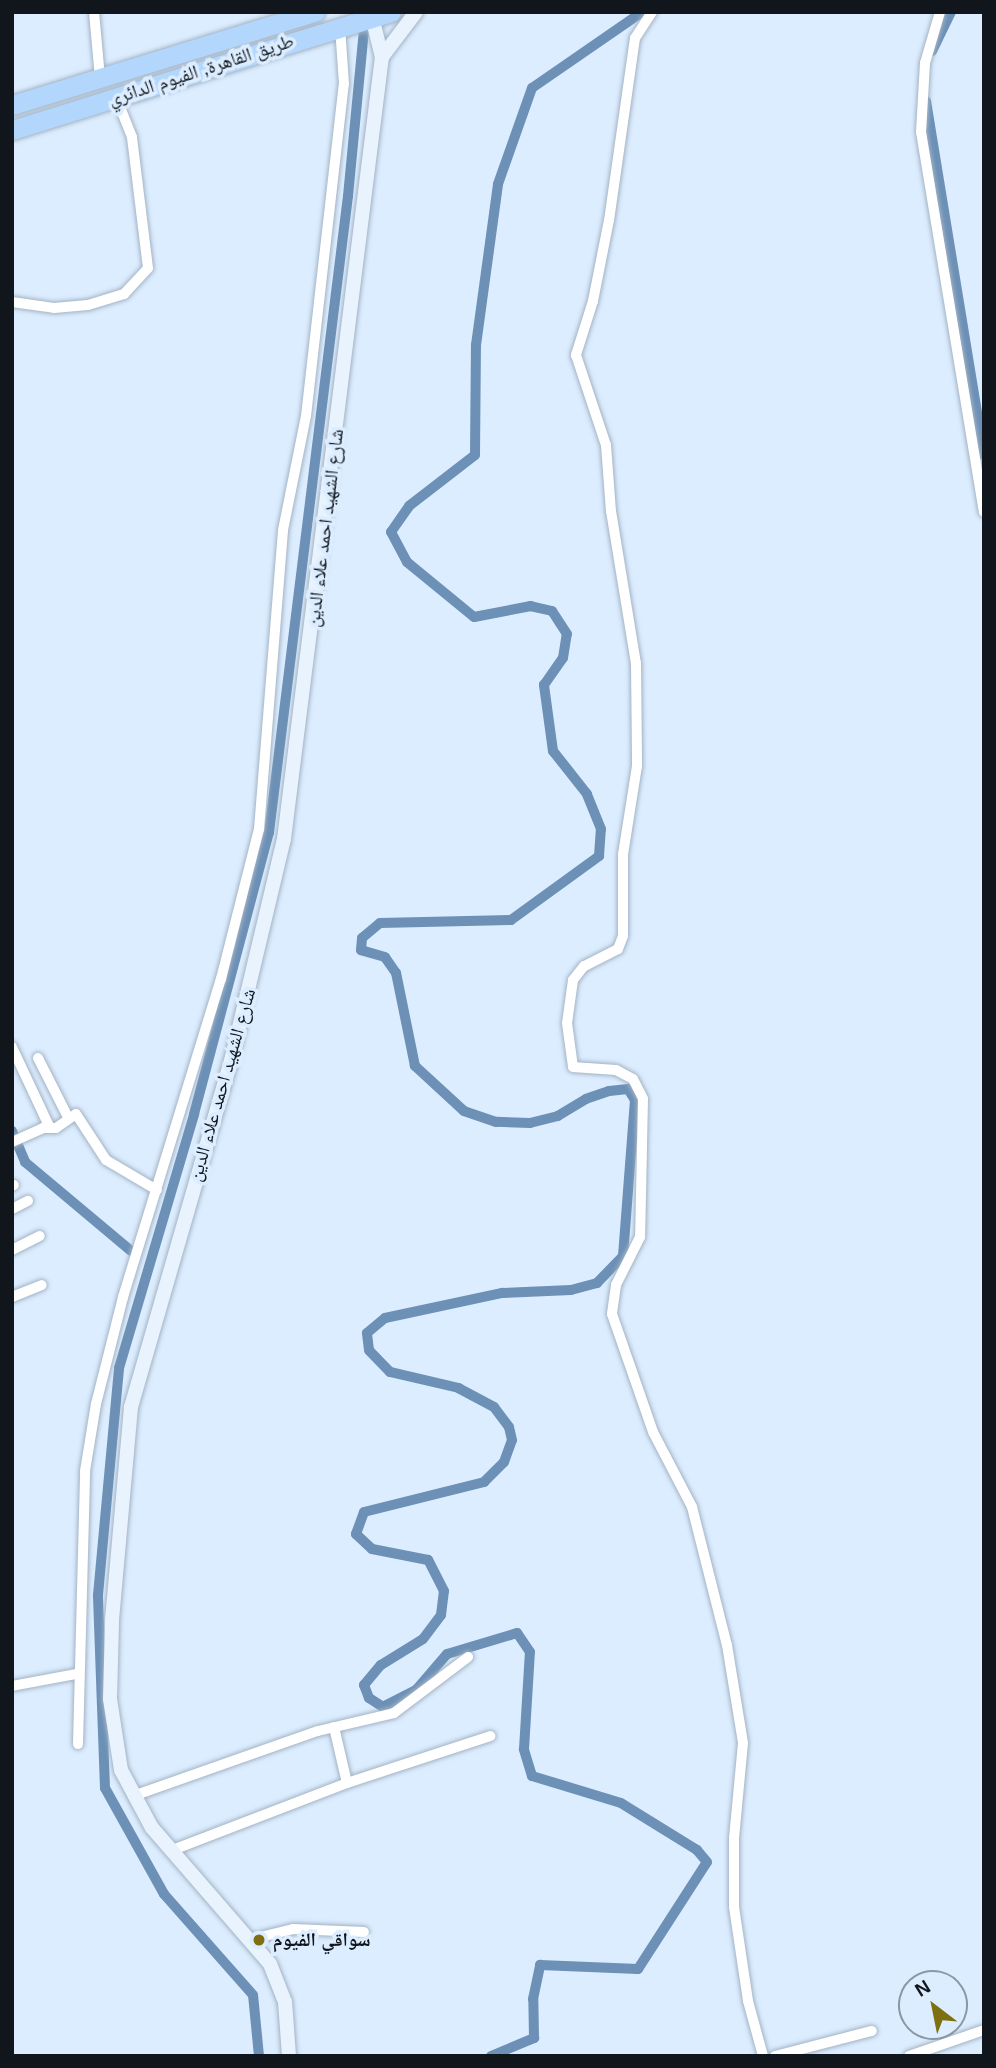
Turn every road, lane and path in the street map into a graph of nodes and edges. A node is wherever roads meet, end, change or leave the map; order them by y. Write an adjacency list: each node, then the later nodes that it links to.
1 (94, 12): 11 (street)
2 (315, 12): 7 (highway, طريق القاهرة, الفيوم الدائري)
3 (416, 12): 10 (main road, شارع الشهيد احمد علاء الدين)
4 (652, 12): 43 (street)
5 (940, 12): 16 (street)
6 (377, 16): 8 (highway, طريق القاهرة, الفيوم الدائري); 10 (main road, شارع الشهيد احمد علاء الدين)
7 (268, 26): 9 (highway); 11 (highway, طريق القاهرة, الفيوم الدائري)
8 (344, 26): 9 (highway, طريق القاهرة, الفيوم الدائري); 22 (street)
9 (275, 46): 12 (highway, طريق القاهرة, الفيوم الدائري)
10 (382, 57): 36 (main road, شارع الشهيد احمد علاء الدين)
11 (100, 78): 13 (highway, طريق القاهرة, الفيوم الدائري)
12 (116, 97): 14 (highway, طريق القاهرة, الفيوم الدائري); 15 (street)
13 (12, 105)
14 (12, 131)
15 (12, 302)
16 (984, 512)
17 (12, 1047): 20 (street)
18 (38, 1058): 19 (street)
19 (69, 1119): 20 (street); 22 (street)
20 (50, 1128): 21 (street)
21 (15, 1142)
22 (157, 1190): 30 (street)
23 (27, 1201): 24 (street)
24 (12, 1209)
25 (40, 1236): 26 (street)
26 (12, 1250)
27 (42, 1284): 28 (street)
28 (12, 1297)
29 (468, 1657): 32 (street)
30 (76, 1674): 31 (street); 34 (street)
31 (12, 1686)
32 (334, 1727): 35 (street); 36 (street)
33 (491, 1736): 35 (street)
34 (78, 1745)
35 (347, 1783): 37 (street)
36 (133, 1796): 37 (main road, شارع الشهيد احمد علاء الدين)
37 (170, 1851): 39 (main road, شارع الشهيد احمد علاء الدين)
38 (364, 1932): 39 (street)
39 (252, 1939): 42 (main road, شارع الشهيد احمد علاء الدين)
40 (984, 2030): 45 (street)
41 (872, 2031): 44 (street)
42 (289, 2056)
43 (764, 2056)
44 (775, 2056)
45 (909, 2056)

